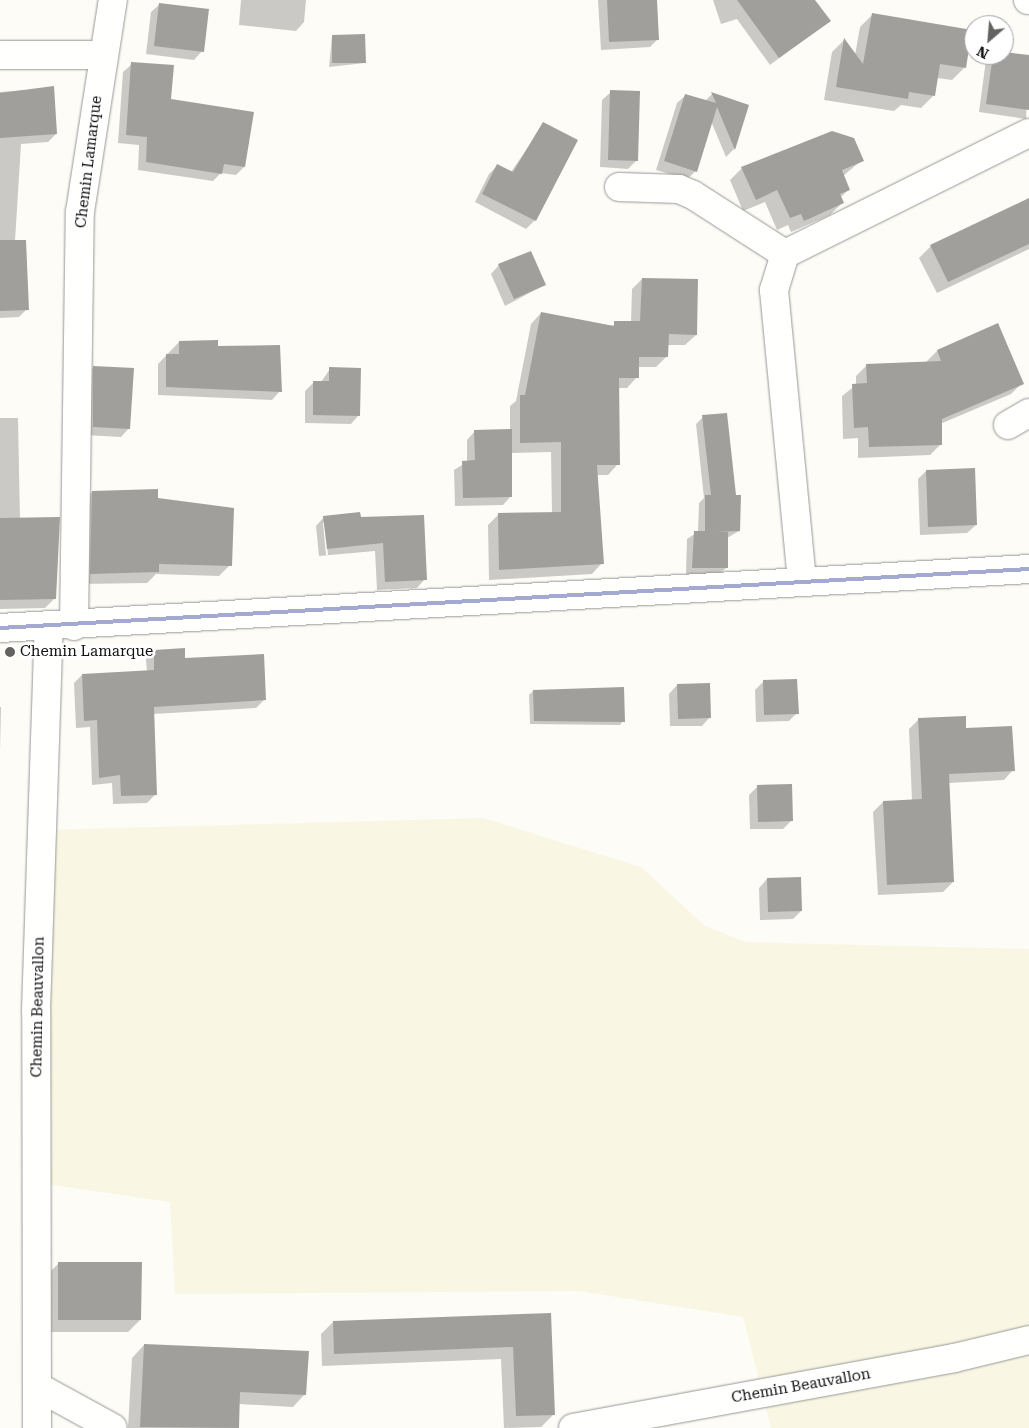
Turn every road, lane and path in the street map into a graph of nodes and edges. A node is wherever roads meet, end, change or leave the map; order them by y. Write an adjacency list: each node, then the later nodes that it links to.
1 (113, 0): 3 (street, Chemin Lamarque)
2 (0, 55): 3 (street)
3 (103, 55): 9 (street, Chemin Lamarque)
4 (1029, 133): 6 (street)
5 (619, 187): 6 (street)
6 (785, 254): 8 (street)
7 (1029, 569): 8 (street)
8 (802, 580): 9 (street)
9 (62, 626): 10 (street); 12 (street, Chemin Beauvallon)
10 (0, 628)
11 (1029, 1340): 15 (street, Chemin Beauvallon)
12 (38, 1387): 13 (street, Chemin Beauvallon); 14 (street)
13 (37, 1428)
14 (113, 1428)
15 (573, 1428)

